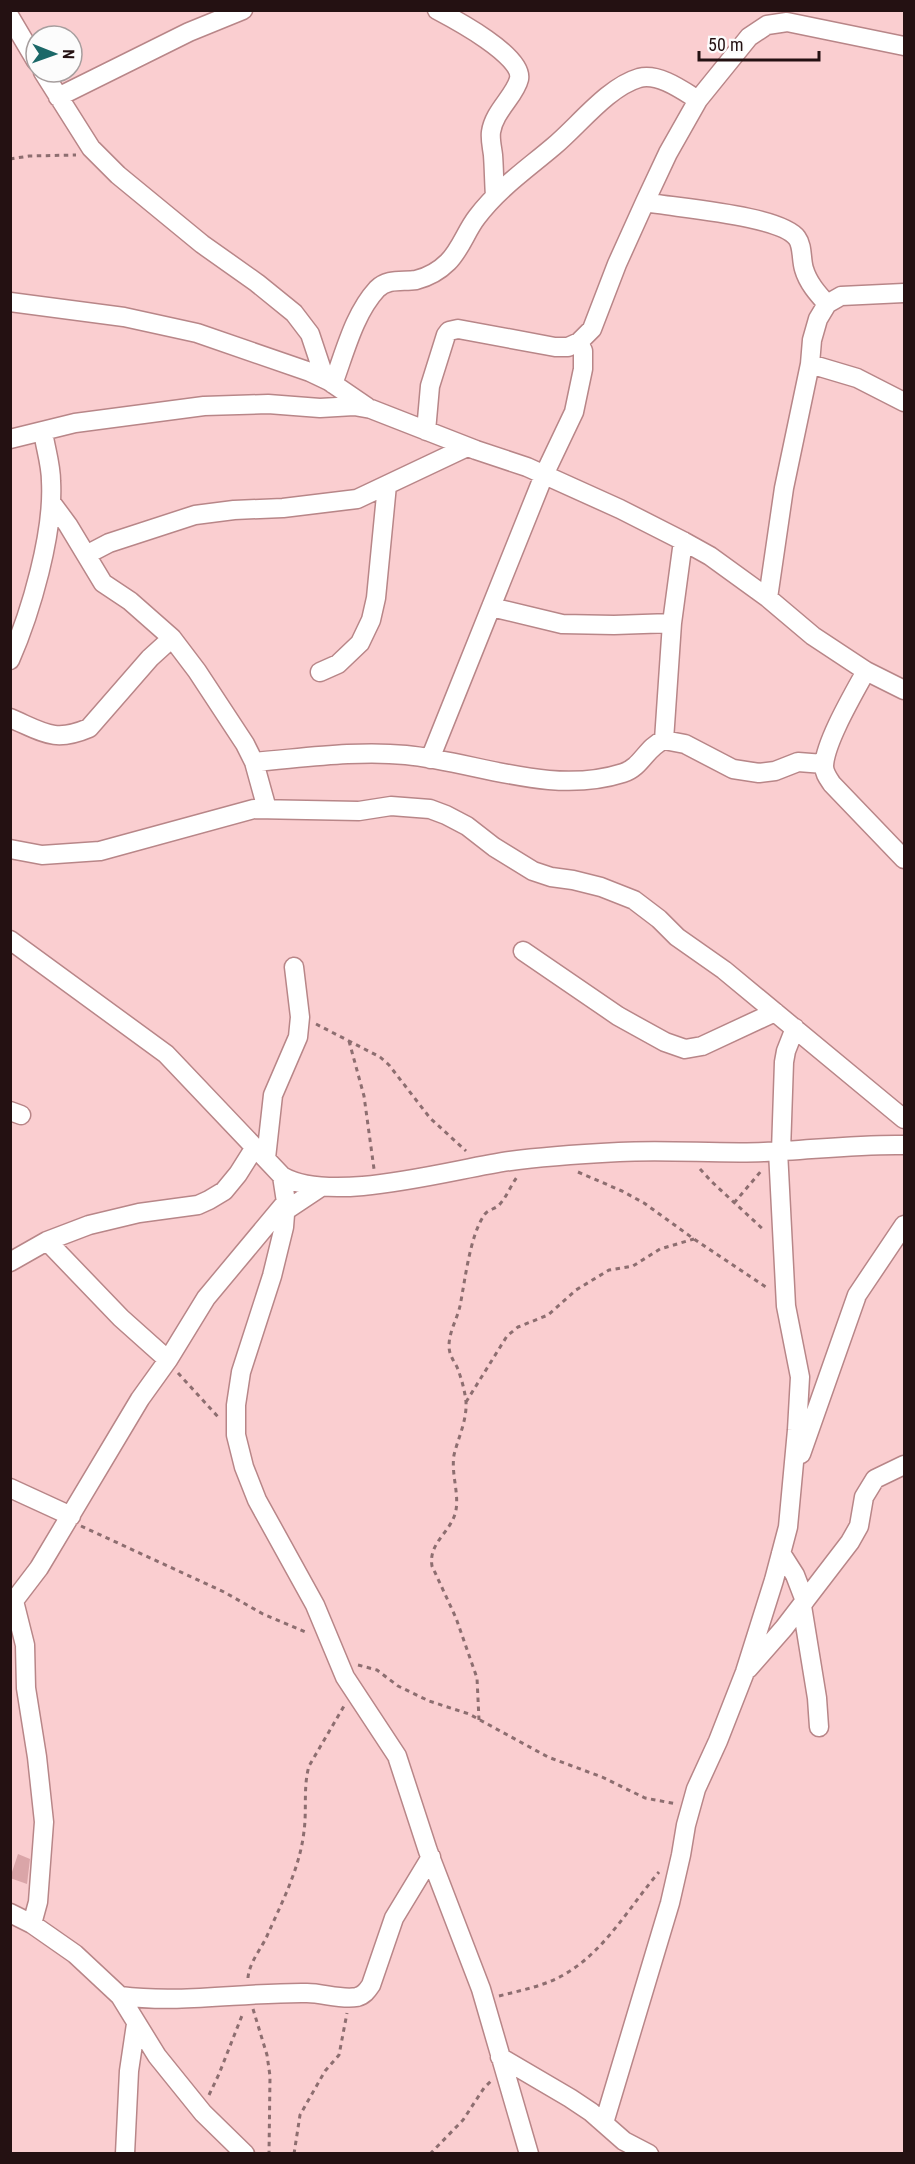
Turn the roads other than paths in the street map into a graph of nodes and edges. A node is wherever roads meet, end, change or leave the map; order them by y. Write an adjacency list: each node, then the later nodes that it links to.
1 (243, 10): 7 (street)
2 (437, 10): 9 (street)
3 (10, 17): 4 (street)
4 (24, 41)
5 (904, 46): 8 (street)
6 (50, 84): 7 (street)
7 (58, 97): 16 (street)
8 (698, 100): 9 (street); 10 (street)
9 (495, 196): 16 (street)
10 (645, 202): 13 (street); 14 (street)
11 (904, 293): 13 (street)
12 (10, 302): 16 (street)
13 (827, 304): 15 (street)
14 (579, 342): 20 (street); 23 (street)
15 (810, 364): 17 (street); 28 (street)
16 (329, 381): 18 (street)
17 (904, 402)
18 (371, 409): 19 (street); 20 (street)
19 (43, 431): 21 (street); 25 (street)
20 (426, 431): 22 (street)
21 (10, 439)
22 (467, 447): 23 (street); 24 (street)
23 (544, 474): 26 (street); 29 (street)
24 (387, 485): 27 (street); 34 (street)
25 (51, 502): 27 (street); 32 (street)
26 (683, 541): 28 (street); 30 (street)
27 (86, 555): 31 (street)
28 (768, 598): 33 (street)
29 (491, 607): 30 (street); 38 (street)
30 (672, 623): 37 (street)
31 (172, 638): 36 (street); 39 (street)
32 (10, 660)
33 (866, 671): 35 (street); 40 (street)
34 (320, 672)
35 (904, 690)
36 (10, 718)
37 (664, 740): 38 (street); 40 (street)
38 (430, 759): 39 (street)
39 (254, 762): 41 (street)
40 (824, 764): 43 (street)
41 (267, 809): 42 (street); 47 (street)
42 (10, 849)
43 (904, 859)
44 (10, 940): 52 (street)
45 (524, 951): 47 (street)
46 (294, 967): 52 (street)
47 (775, 1012): 48 (street)
48 (795, 1028): 49 (street); 51 (street)
49 (904, 1119)
50 (904, 1145): 51 (street)
51 (779, 1152): 54 (street); 61 (street)
52 (260, 1153): 53 (street); 57 (street)
53 (282, 1176): 54 (street); 55 (street)
54 (321, 1187): 55 (street)
55 (285, 1207): 59 (street); 69 (street)
56 (904, 1225): 61 (street)
57 (47, 1241): 58 (street); 59 (street)
58 (10, 1262)
59 (168, 1360): 63 (street)
60 (904, 1465): 65 (street)
61 (793, 1473): 64 (street)
62 (10, 1488): 63 (street)
63 (70, 1518): 66 (street)
64 (781, 1553): 65 (street); 67 (street)
65 (803, 1603): 67 (street); 68 (street)
66 (12, 1604): 71 (street)
67 (745, 1672): 75 (street)
68 (819, 1727)
69 (431, 1857): 72 (street); 74 (street)
70 (12, 1916): 71 (street)
71 (32, 1924): 72 (street)
72 (120, 1996): 73 (street)
73 (136, 2024): 76 (street); 77 (street)
74 (502, 2063): 75 (street); 78 (street)
75 (604, 2123): 79 (street)
76 (125, 2154)
77 (244, 2154)
78 (529, 2154)
79 (649, 2154)

